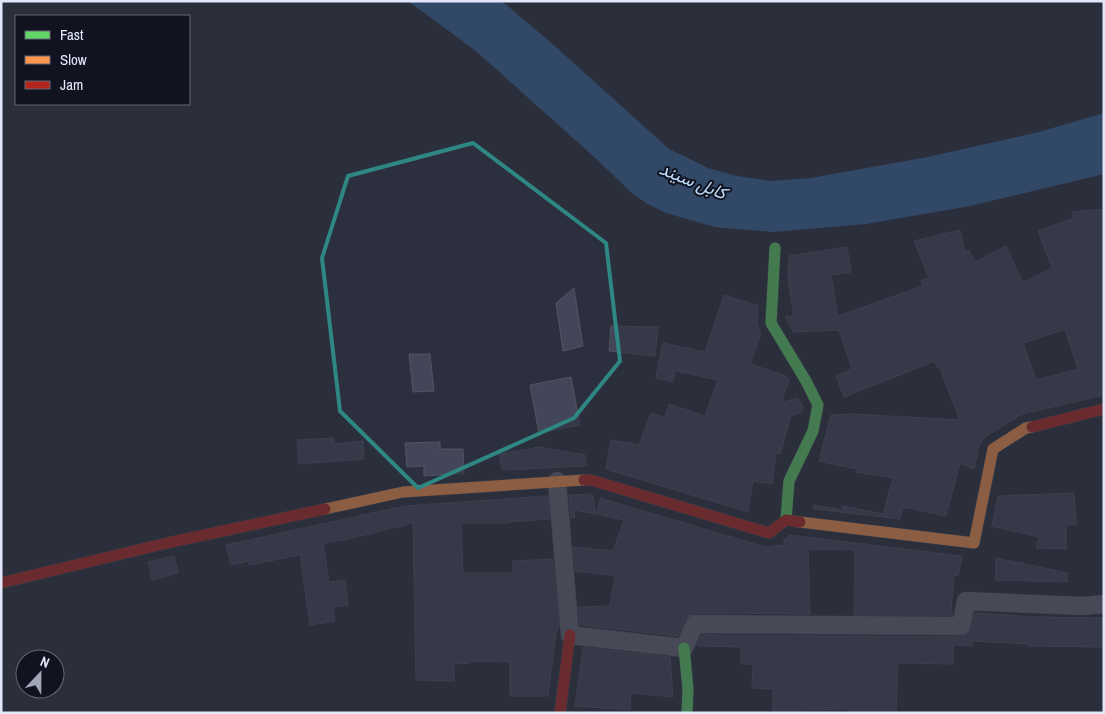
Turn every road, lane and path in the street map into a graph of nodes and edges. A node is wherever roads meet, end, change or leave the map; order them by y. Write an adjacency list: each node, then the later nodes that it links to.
1 (775, 248): 4 (street)
2 (1104, 409): 4 (street)
3 (557, 481): 4 (street); 5 (street); 7 (street)
4 (786, 520)
5 (1, 583)
6 (1104, 604): 8 (street)
7 (570, 635): 8 (street); 9 (street)
8 (684, 648): 10 (street)
9 (560, 713)
10 (687, 713)

